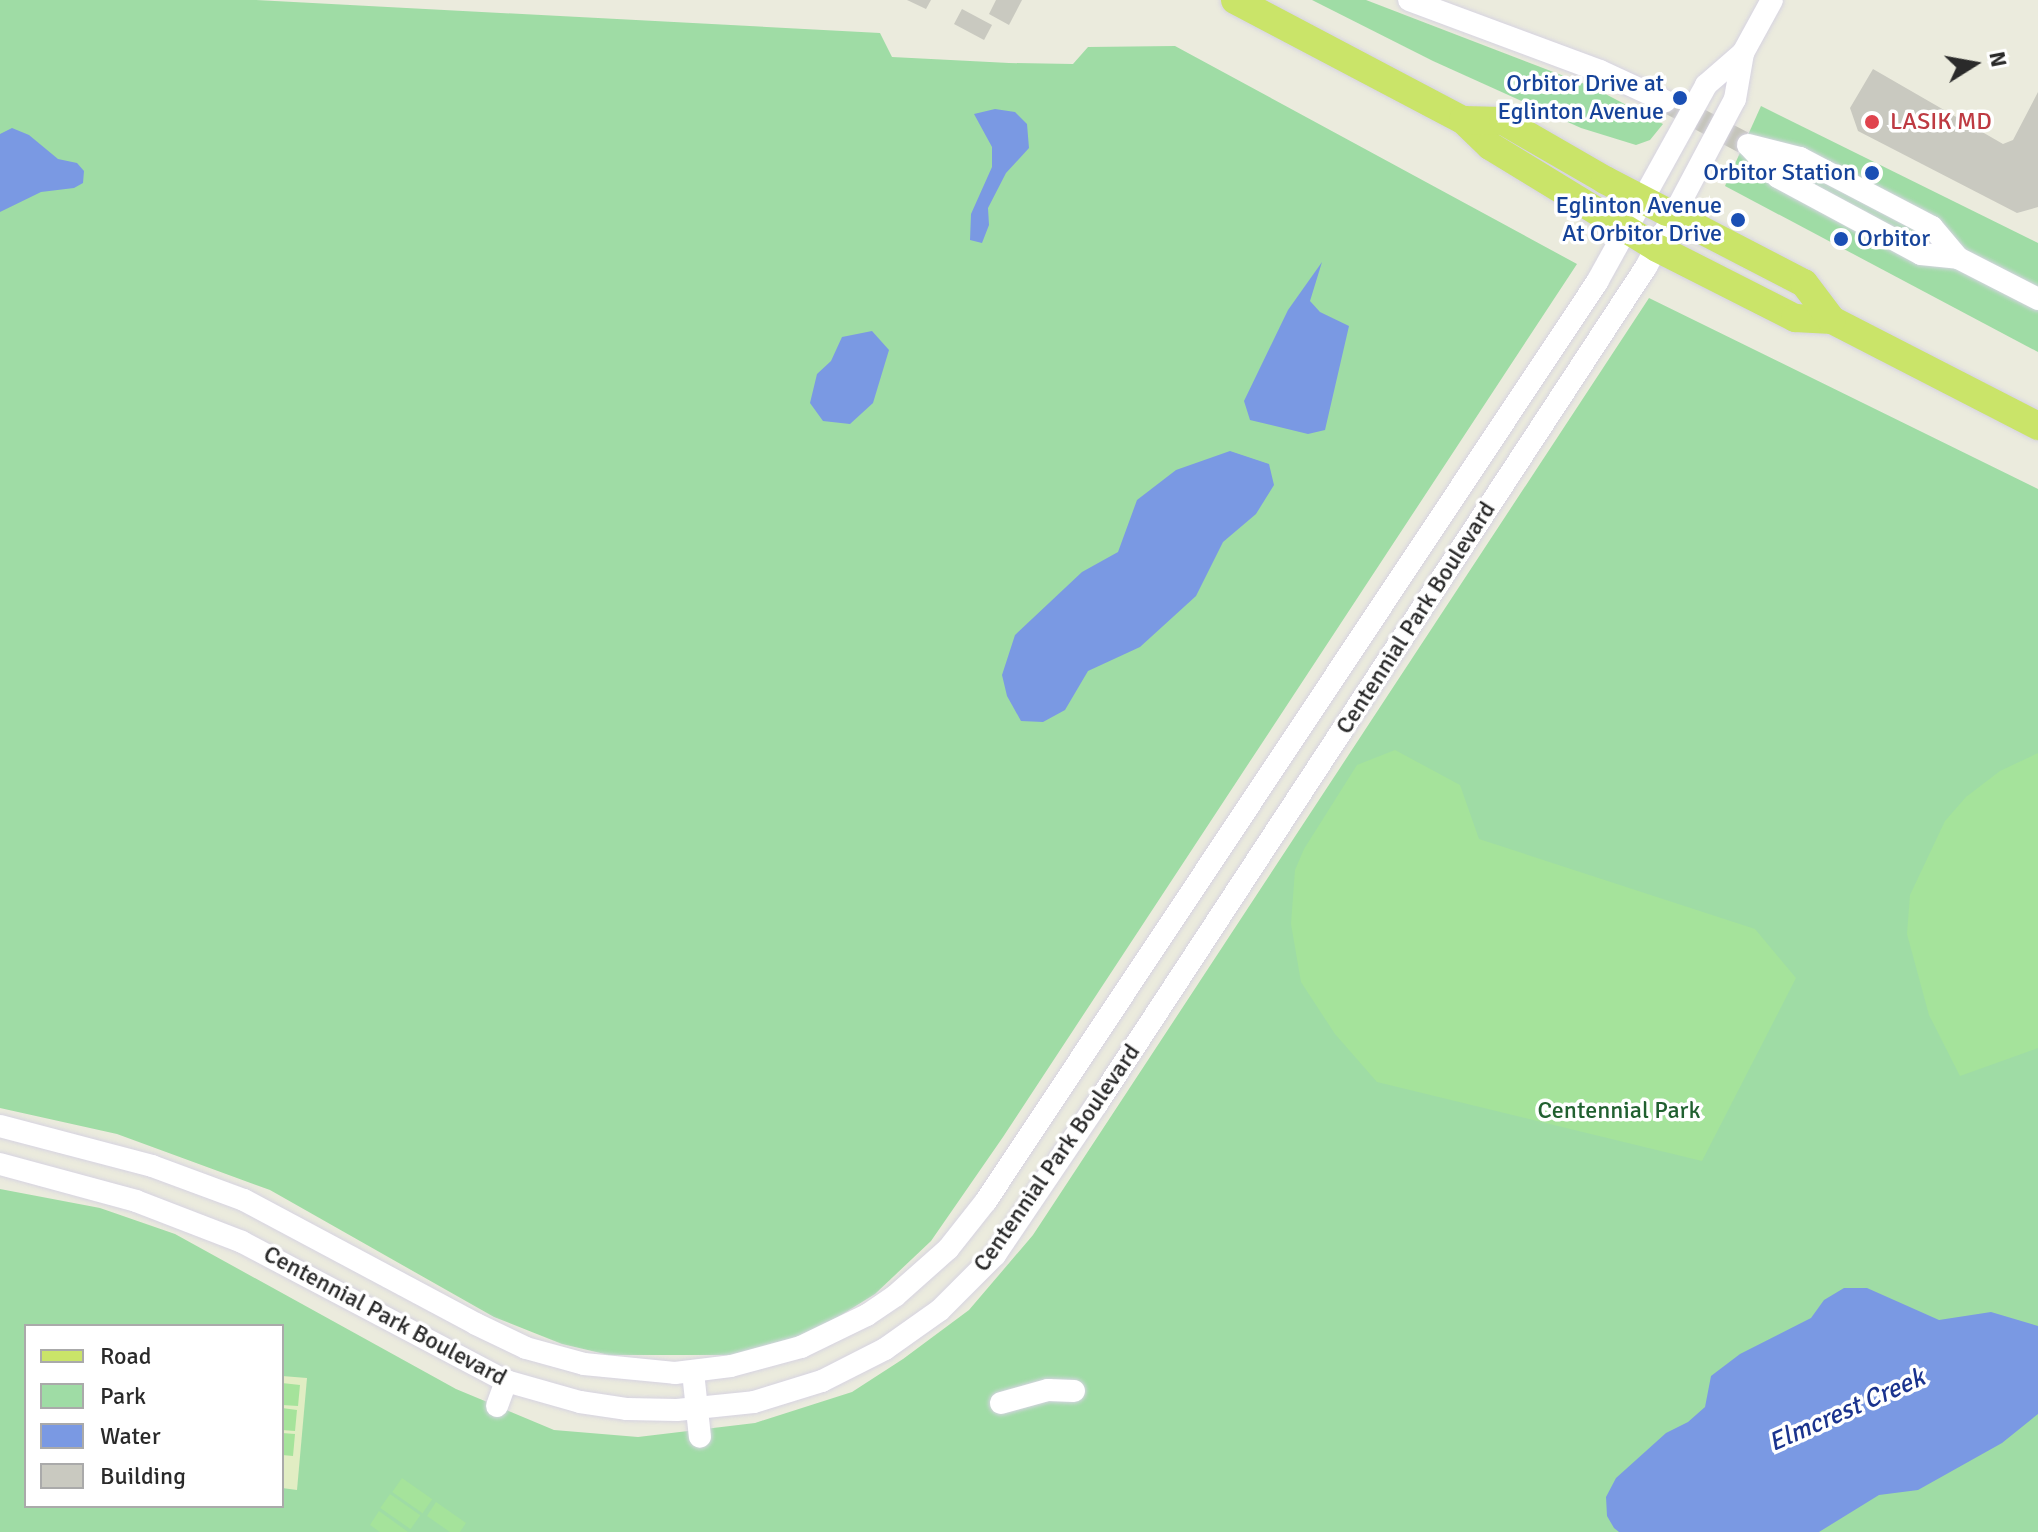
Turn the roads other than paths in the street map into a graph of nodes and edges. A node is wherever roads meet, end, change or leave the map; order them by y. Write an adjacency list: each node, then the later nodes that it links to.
1 (1235, 0): 6 (main road)
2 (1409, 0): 5 (street)
3 (1772, 0): 4 (street)
4 (1743, 53): 6 (street, Centennial Park Boulevard); 7 (street, Centennial Park Boulevard)
5 (1665, 101)
6 (1635, 214): 7 (main road); 11 (street, Centennial Park Boulevard)
7 (1666, 231): 10 (main road); 12 (street, Centennial Park Boulevard)
8 (1958, 258): 8 (street); 9 (street)
9 (2038, 299)
10 (2038, 426)
11 (1150, 953): 12 (street); 15 (street, Centennial Park Boulevard)
12 (1183, 973): 20 (street, Centennial Park Boulevard)
13 (0, 1126): 15 (street, Centennial Park Boulevard)
14 (0, 1164): 16 (street, Centennial Park Boulevard)
15 (693, 1372): 20 (street)
16 (506, 1381): 19 (street); 20 (street, Centennial Park Boulevard)
17 (1074, 1391): 18 (street)
18 (1001, 1403)
19 (497, 1406)
20 (697, 1410): 21 (street)
21 (700, 1437)

